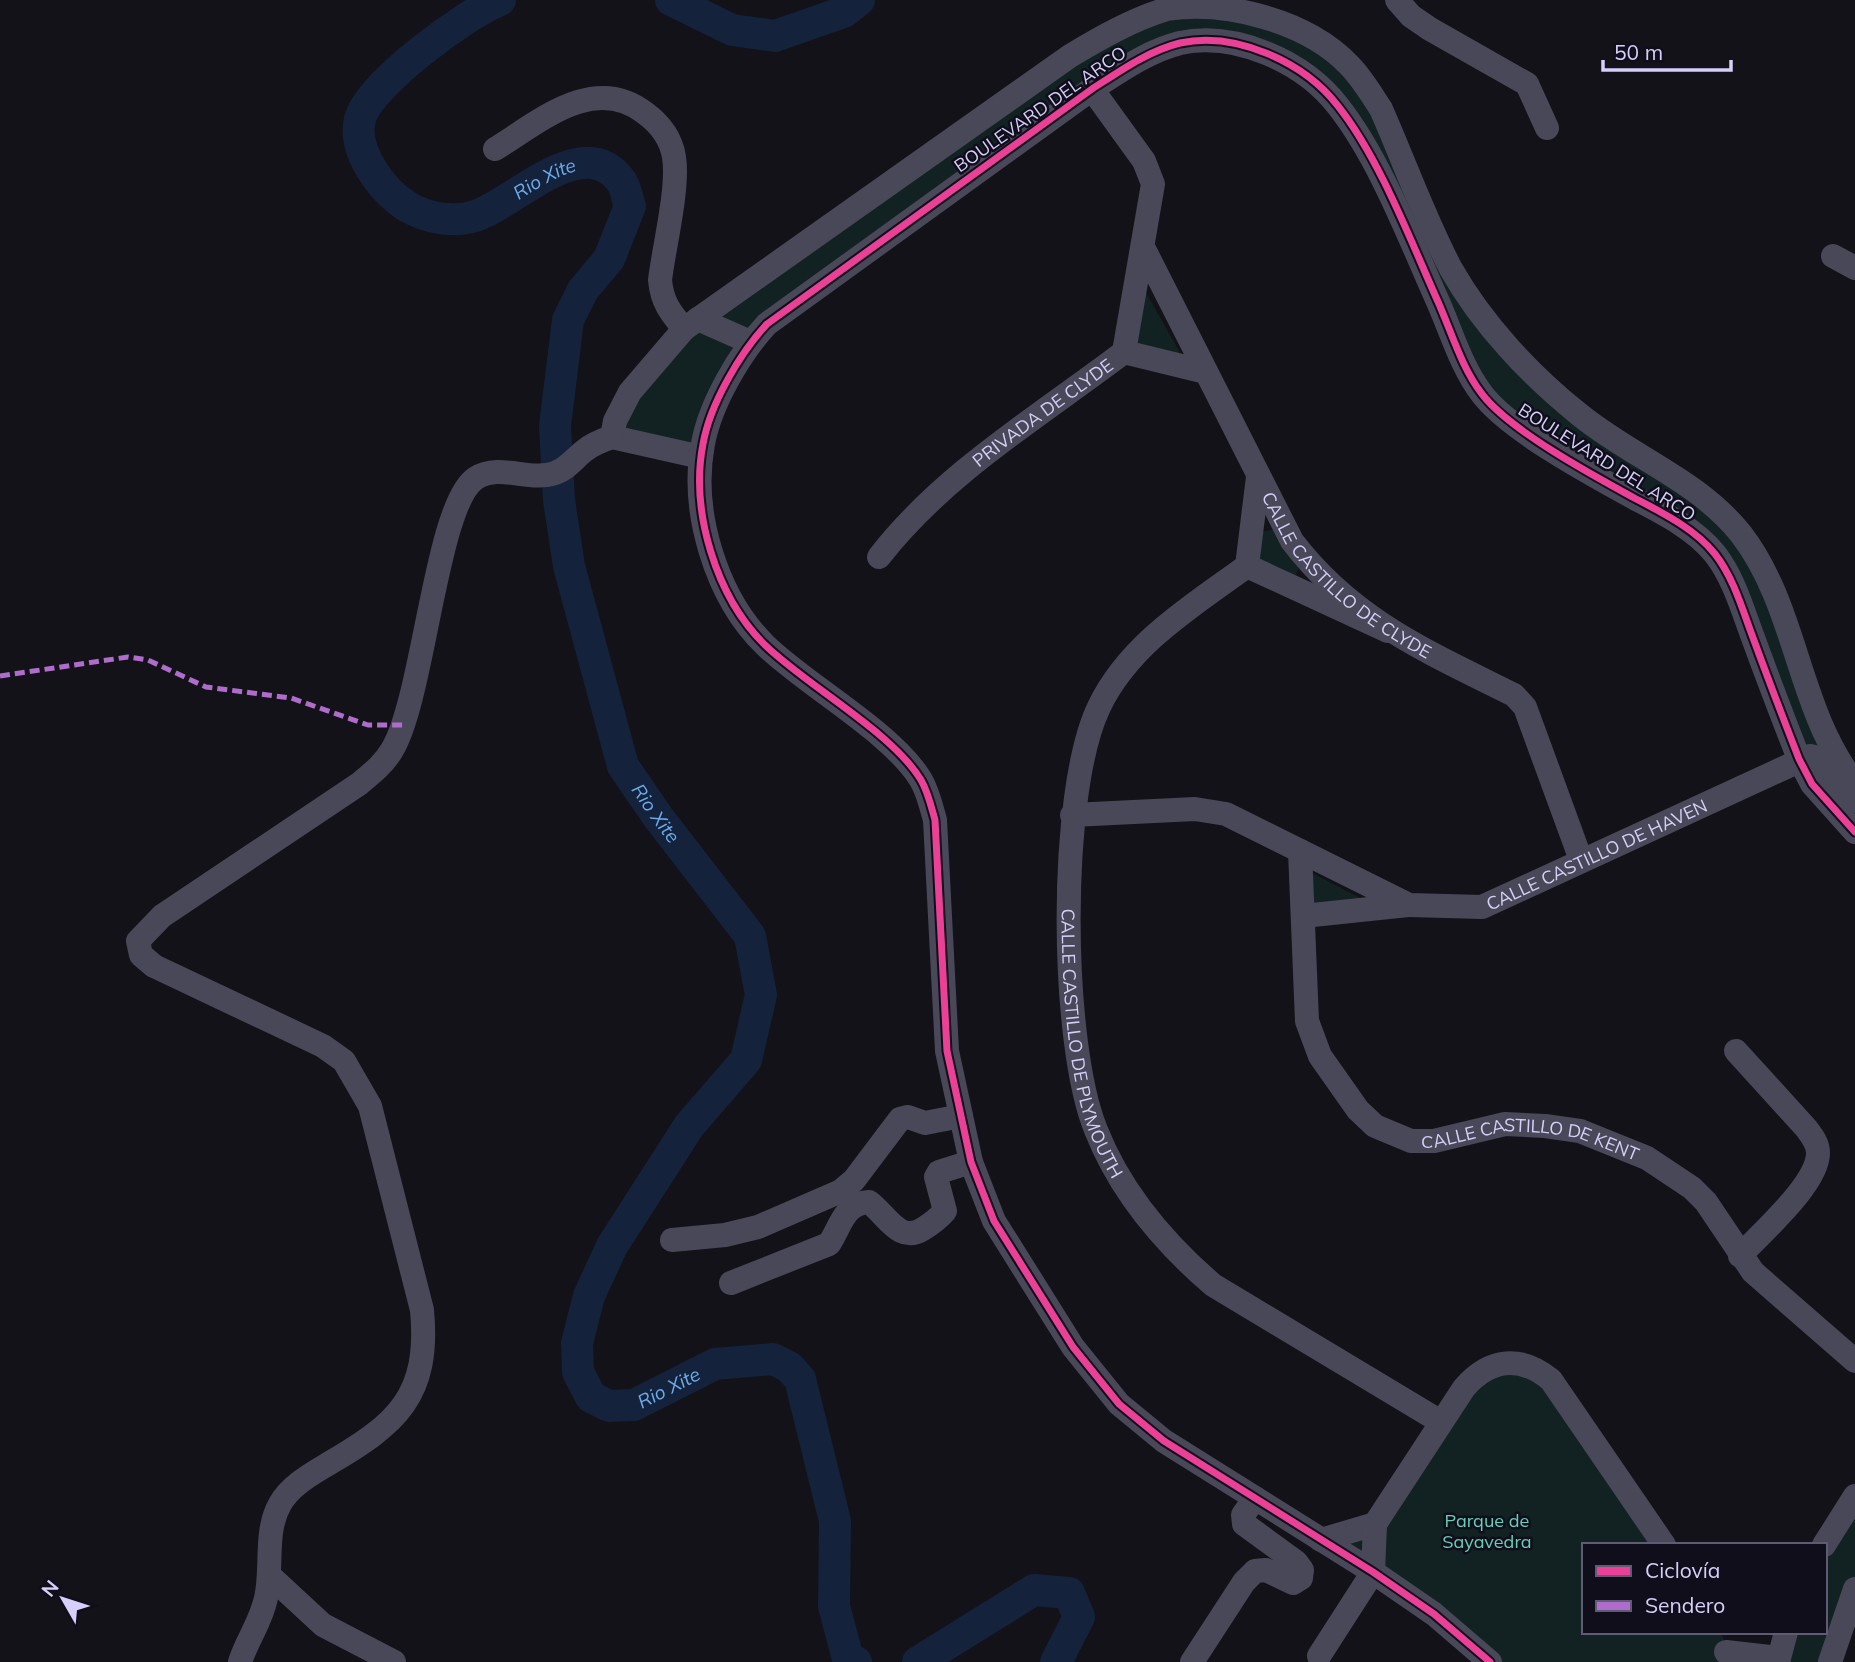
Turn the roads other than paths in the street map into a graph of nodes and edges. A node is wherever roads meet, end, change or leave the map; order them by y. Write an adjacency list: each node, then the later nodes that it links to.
1 (1397, 0): 4 (street)
2 (1200, 2): 9 (street, BOULEVARD DEL ARCO); 20 (street, BOULEVARD DEL ARCO)
3 (1092, 89): 6 (street, PRIVADA DE CLYDE); 10 (street, BOULEVARD DEL ARCO); 19 (street, BOULEVARD DEL ARCO)
4 (1547, 128)
5 (495, 149): 9 (street)
6 (1144, 249): 11 (street, PRIVADA DE CLYDE); 12 (street, CALLE CASTILLO DE CLYDE)
7 (1833, 256): 8 (street)
8 (1855, 268)
9 (691, 324): 10 (street); 13 (street, BOULEVARD DEL ARCO)
10 (750, 342): 14 (street, BOULEVARD DEL ARCO)
11 (1124, 352): 12 (street, PRIVADA DE CLYDE); 16 (street, PRIVADA DE CLYDE)
12 (1206, 372): 15 (street, CALLE CASTILLO DE CLYDE)
13 (612, 437): 14 (street); 43 (street)
14 (701, 457): 29 (street, BOULEVARD DEL ARCO)
15 (1258, 477): 17 (street); 18 (street, CALLE CASTILLO DE CLYDE)
16 (879, 557)
17 (1247, 566): 18 (street); 22 (street, CALLE CASTILLO DE PLYMOUTH)
18 (1388, 631): 25 (street, CALLE CASTILLO DE CLYDE)
19 (1799, 760): 21 (street); 23 (street, BOULEVARD DEL ARCO); 25 (street, CALLE CASTILLO DE HAVEN)
20 (1855, 783)
21 (1855, 801)
22 (1072, 815): 24 (street, CALLE CASTILLO DE HAVEN); 35 (street, CALLE CASTILLO DE PLYMOUTH)
23 (1855, 832)
24 (1300, 851): 26 (street, CALLE CASTILLO DE HAVEN); 27 (street, CALLE CASTILLO DE KENT)
25 (1581, 860): 26 (street, CALLE CASTILLO DE HAVEN)
26 (1409, 905): 27 (street)
27 (1303, 916): 32 (street, CALLE CASTILLO DE KENT)
28 (1736, 1051): 32 (street)
29 (961, 1116): 30 (street, BOULEVARD DEL ARCO); 31 (street)
30 (971, 1162): 33 (street); 37 (street, BOULEVARD DEL ARCO)
31 (672, 1240)
32 (1740, 1256): 34 (street, CALLE CASTILLO DE KENT)
33 (732, 1283)
34 (1855, 1361)
35 (1441, 1422): 38 (street); 40 (street)
36 (1855, 1496): 41 (street)
37 (1255, 1498): 39 (street, BOULEVARD DEL ARCO); 51 (street)
38 (1375, 1524): 39 (street); 42 (street)
39 (1321, 1540): 42 (street, BOULEVARD DEL ARCO)
40 (1663, 1543)
41 (1825, 1543)
42 (1373, 1572): 47 (street); 52 (street, BOULEVARD DEL ARCO)
43 (270, 1576): 49 (street); 50 (street)
44 (1855, 1589): 53 (street)
45 (1786, 1634): 48 (street)
46 (1722, 1649): 48 (street)
47 (1319, 1656)
48 (1779, 1660)
49 (240, 1662)
50 (394, 1662)
51 (1192, 1662)
52 (1489, 1662)
53 (1830, 1662)

